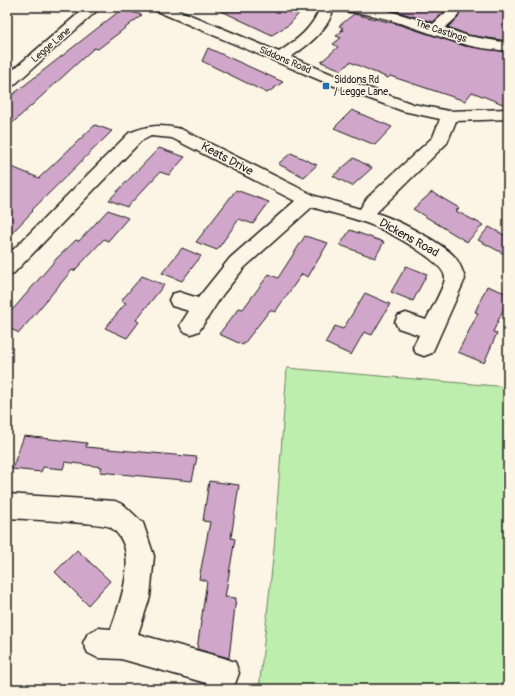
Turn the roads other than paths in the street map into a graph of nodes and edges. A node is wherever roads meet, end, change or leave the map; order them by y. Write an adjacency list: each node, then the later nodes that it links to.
1 (94, 7): 8 (street, Legge Lane)
2 (159, 7): 7 (street, Siddons Road)
3 (327, 7): 5 (street, The Castings); 7 (street)
4 (454, 7): 5 (street)
5 (435, 30): 6 (street, The Castings)
6 (508, 47)
7 (280, 58): 10 (street, Siddons Road)
8 (7, 83)
9 (508, 114): 10 (street, Siddons Road)
10 (450, 116): 12 (street)
11 (308, 200): 12 (street, Keats Drive); 13 (street, Keats Drive); 15 (street)
12 (366, 215): 16 (street, Dickens Road)
13 (7, 268)
14 (179, 300): 15 (street)
15 (202, 308): 17 (street)
16 (406, 322)
17 (191, 325)
18 (7, 506): 19 (street)
19 (224, 673)

